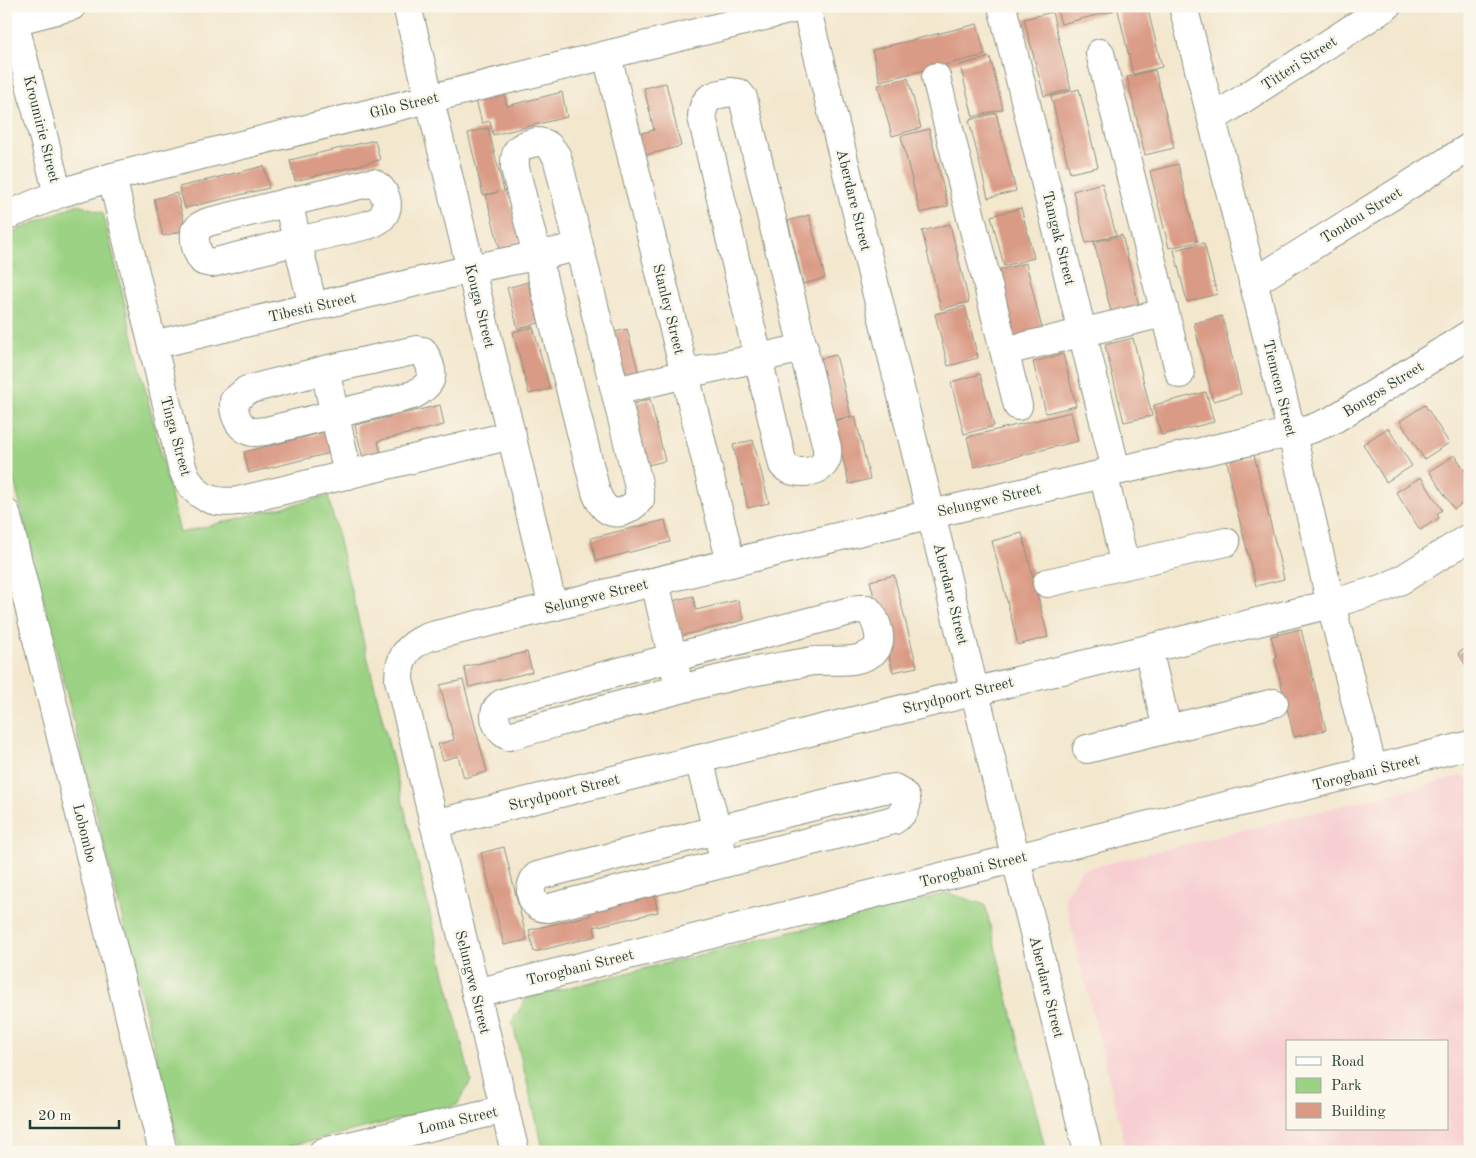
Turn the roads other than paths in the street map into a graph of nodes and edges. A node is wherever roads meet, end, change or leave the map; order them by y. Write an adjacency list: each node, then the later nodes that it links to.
1 (72, 6): 7 (street)
2 (407, 6): 11 (street, Kouga Street)
3 (806, 6): 9 (street, Gilo Street); 42 (street, Aberdare Street)
4 (1002, 6): 25 (street, Tamgak Street)
5 (1183, 6): 12 (street, Tiemcen Street)
6 (1387, 6): 12 (street, Titteri Street)
7 (12, 13): 15 (street, Kroumirie Street)
8 (1100, 53): 24 (street)
9 (607, 55): 11 (street, Gilo Street); 32 (street, Stanley Street)
10 (936, 77): 29 (street)
11 (429, 98): 14 (street, Gilo Street); 21 (street, Kouga Street)
12 (1212, 119): 22 (street, Tiemcen Street)
13 (1470, 147): 22 (street, Tondou Street)
14 (112, 177): 15 (street, Gilo Street); 27 (street, Tinga Street)
15 (58, 194): 17 (street, Gilo Street)
16 (288, 202): 18 (street); 18 (street); 18 (street)
17 (6, 216)
18 (298, 241): 23 (street)
19 (579, 247): 20 (street, Tibesti Street); 20 (street); 34 (street)
20 (537, 256): 21 (street, Tibesti Street); 34 (street)
21 (471, 269): 23 (street, Tibesti Street); 38 (street, Kouga Street)
22 (1253, 284): 37 (street, Tiemcen Street)
23 (313, 307): 27 (street, Tibesti Street)
24 (1164, 313): 25 (street); 33 (street)
25 (1082, 333): 29 (street); 39 (street, Tamgak Street)
26 (1470, 334): 37 (street, Bongos Street)
27 (153, 345): 40 (street, Tinga Street)
28 (804, 348): 30 (street); 30 (street); 30 (street)
29 (1005, 351): 35 (street)
30 (758, 358): 32 (street)
31 (325, 370): 36 (street); 36 (street); 36 (street)
32 (685, 374): 34 (street); 45 (street, Stanley Street)
33 (1180, 374)
34 (616, 391)
35 (1018, 406)
36 (335, 414): 40 (street)
37 (1292, 434): 39 (street, Selungwe Street); 49 (street, Tiemcen Street)
38 (512, 435): 40 (street, Tinga Street); 50 (street, Kouga Street)
39 (1110, 472): 42 (street, Selungwe Street); 46 (street, Tamgak Street)
40 (348, 475)
41 (6, 513): 68 (street, Lobombo)
42 (931, 514): 45 (street, Selungwe Street); 54 (street, Aberdare Street)
43 (1470, 537): 49 (street, Strydpoort Street)
44 (1226, 542): 46 (street)
45 (731, 563): 47 (street, Selungwe Street)
46 (1125, 565): 48 (street)
47 (655, 582): 50 (street, Selungwe Street); 52 (street)
48 (1047, 583)
49 (1331, 604): 51 (street, Strydpoort Street); 60 (street, Tiemcen Street)
50 (553, 607): 61 (street, Selungwe Street)
51 (1148, 648): 54 (street, Strydpoort Street); 56 (street)
52 (673, 656): 53 (street); 53 (street); 53 (street)
53 (680, 689)
54 (974, 690): 59 (street, Strydpoort Street); 63 (street, Aberdare Street)
55 (1274, 703): 56 (street)
56 (1167, 729): 58 (street)
57 (1470, 745): 60 (street, Torogbani Street)
58 (1086, 749)
59 (699, 759): 61 (street, Strydpoort Street); 62 (street)
60 (1373, 770): 63 (street, Torogbani Street)
61 (434, 824): 65 (street, Selungwe Street)
62 (716, 830): 64 (street); 64 (street); 64 (street)
63 (1016, 859): 65 (street, Torogbani Street); 70 (street, Aberdare Street)
64 (724, 863)
65 (476, 993): 66 (street, Selungwe Street)
66 (505, 1109): 67 (street, Loma Street); 69 (street, Selungwe Street)
67 (332, 1151)
68 (163, 1152)
69 (515, 1152)
70 (1088, 1152)

